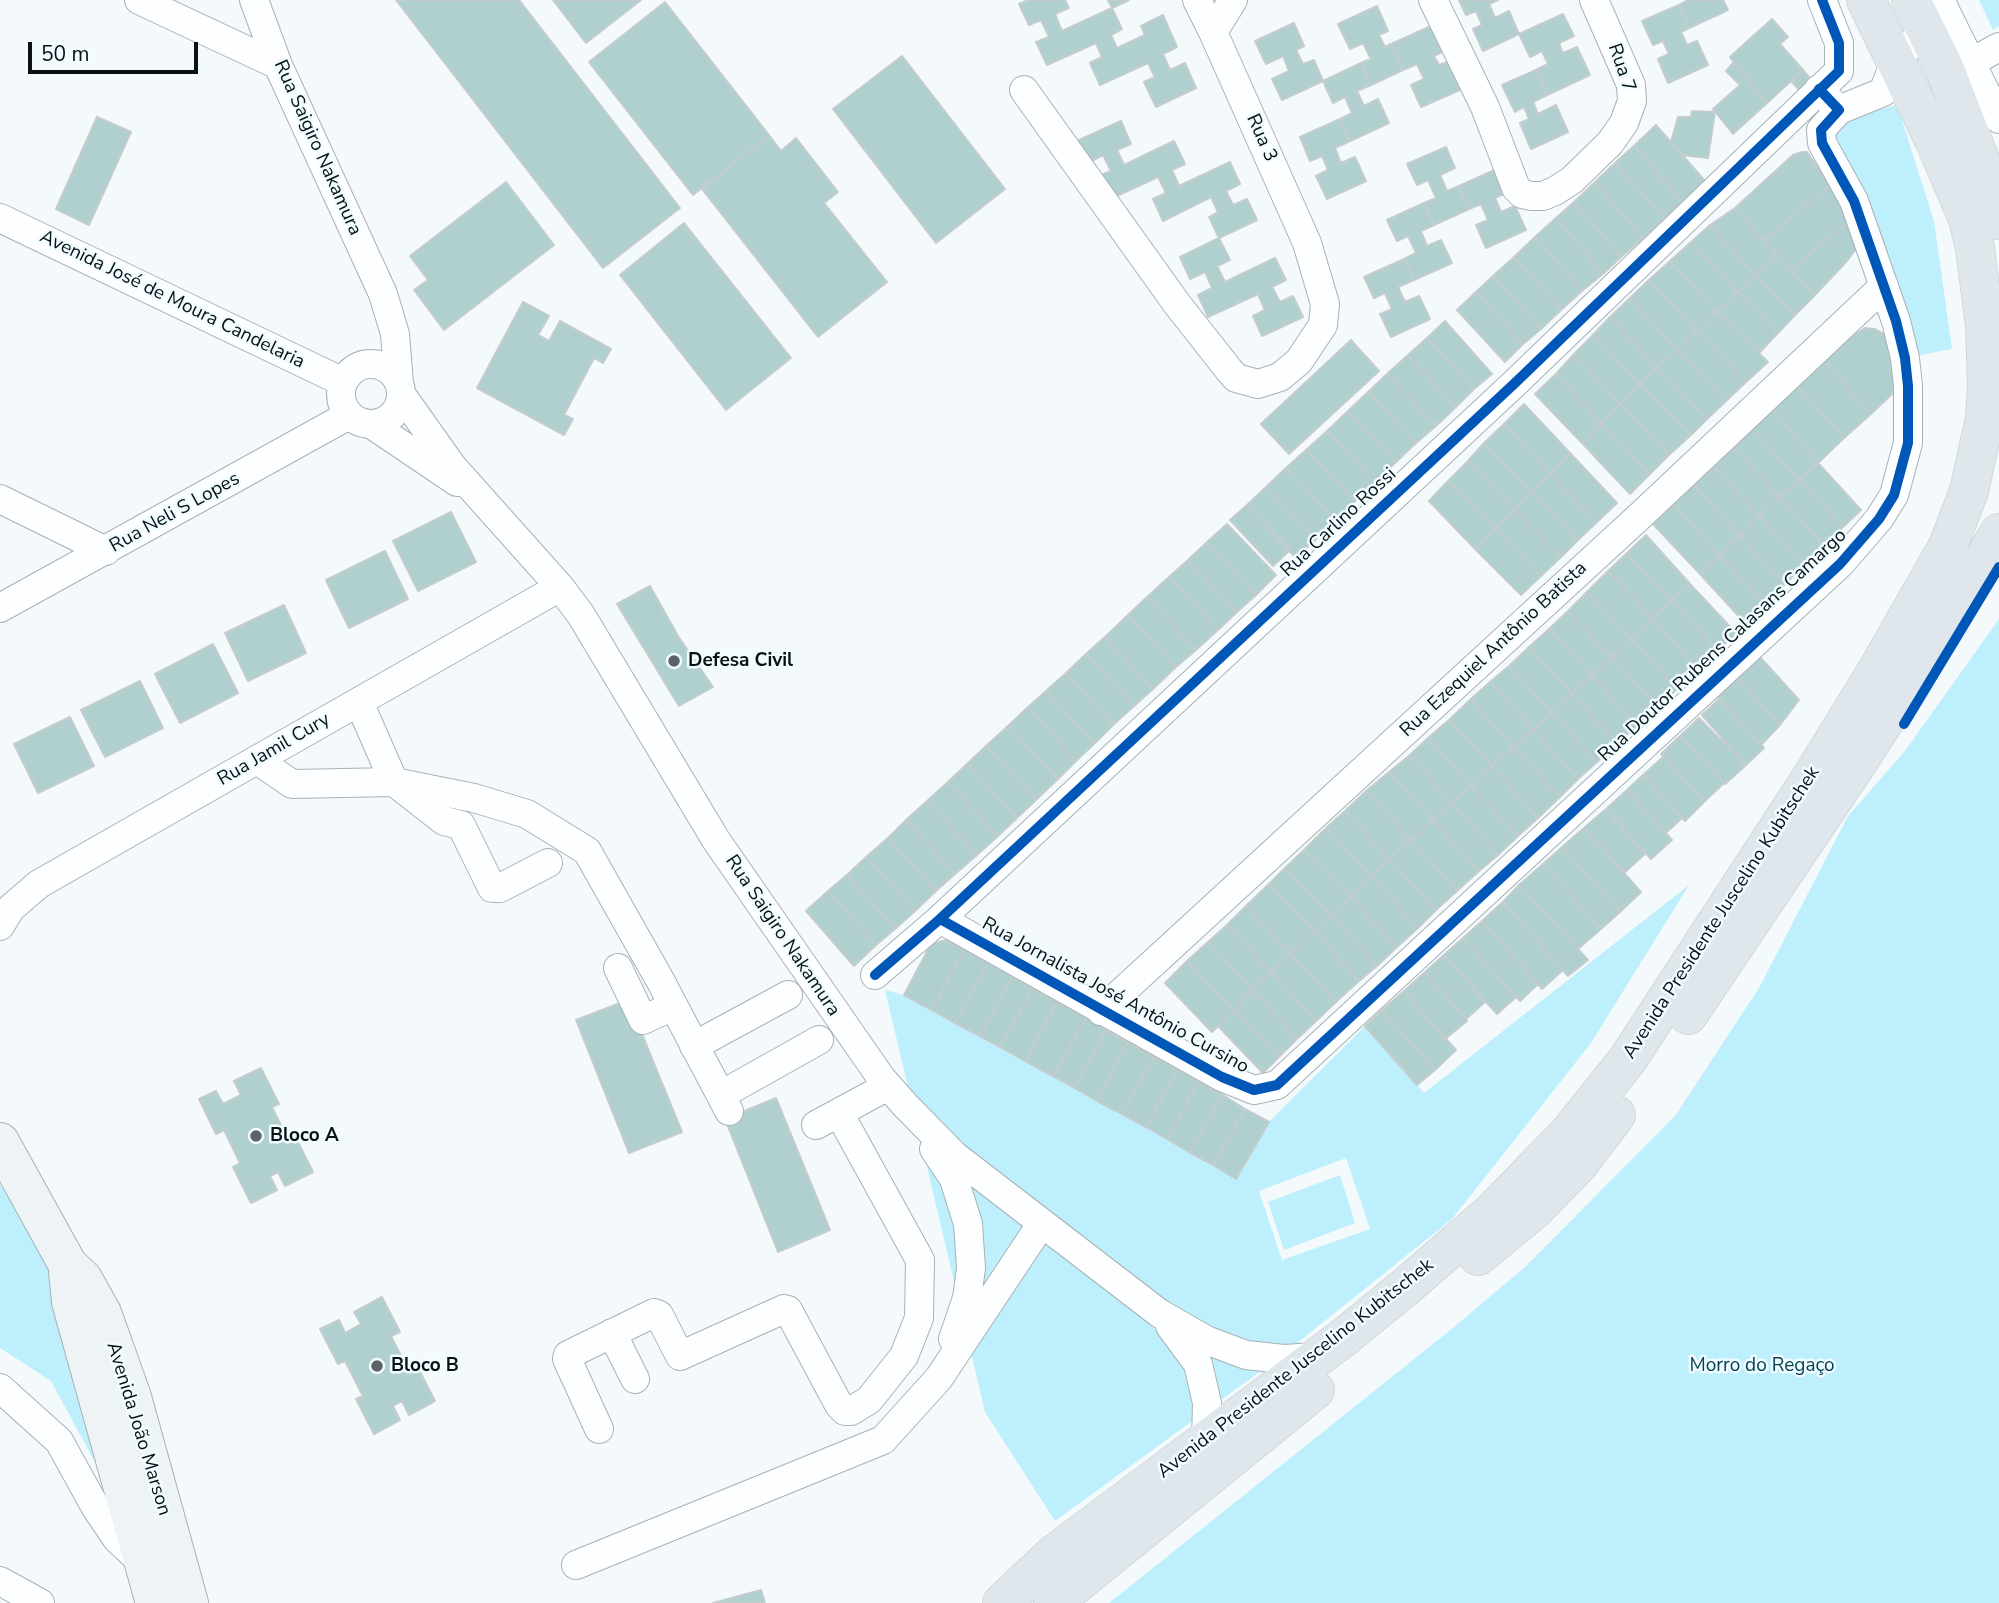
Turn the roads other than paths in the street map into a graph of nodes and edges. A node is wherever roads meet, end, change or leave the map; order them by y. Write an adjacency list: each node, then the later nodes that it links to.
1 (139, 0): 14 (street)
2 (254, 0): 14 (street, Rua Saigiro Nakamura)
3 (1197, 0): 10 (street, Rua 3)
4 (1233, 0): 10 (street)
5 (1433, 0): 8 (street, Rua 7)
6 (1822, 0): 15 (street, Rua Carlino Rossi)
7 (1866, 0): 12 (main road, Avenida Presidente Juscelino Kubitschek)
8 (1606, 7)
9 (1930, 9): 12 (street); 13 (street); 20 (main road)
10 (1213, 32): 16 (street, Rua 3)
11 (1999, 47): 13 (street)
12 (1895, 62): 17 (street); 24 (main road, Avenida Presidente Juscelino Kubitschek)
13 (1970, 63): 18 (street)
14 (278, 65): 22 (street, Rua Saigiro Nakamura)
15 (1819, 89): 17 (street); 39 (street, Rua Carlino Rossi)
16 (1024, 90)
17 (1839, 110): 21 (street, Rua Doutor Rubens Calasans Camargo)
18 (1999, 118)
19 (0, 218): 25 (street, Avenida José de Moura Candelaria)
20 (1999, 220)
21 (1884, 286): 45 (street, Rua Ezequiel Antônio Batista); 48 (street, Rua Doutor Rubens Calasans Camargo)
22 (383, 294): 23 (street); 26 (street, Rua Saigiro Nakamura)
23 (372, 363): 25 (street); 26 (street)
24 (1993, 363): 27 (main road, Avenida Presidente Juscelino Kubitschek)
25 (343, 382): 28 (street)
26 (400, 388): 28 (street); 29 (street, Rua Saigiro Nakamura)
27 (1992, 405): 55 (main road, Avenida Presidente Juscelino Kubitschek)
28 (360, 419): 29 (street, Rua Saigiro Nakamura); 32 (street, Rua Neli S Lopes)
29 (477, 495): 33 (street, Rua Saigiro Nakamura)
30 (0, 499): 32 (street)
31 (1999, 533): 69 (main road, Avenida Presidente Juscelino Kubitschek)
32 (106, 551): 34 (street, Rua Neli S Lopes)
33 (560, 587): 35 (street, Rua Jamil Cury); 49 (street, Rua Saigiro Nakamura)
34 (0, 608)
35 (359, 702): 36 (street, Rua Jamil Cury); 37 (street)
36 (257, 760): 37 (street); 40 (street, Rua Jamil Cury)
37 (394, 782): 38 (street); 44 (street)
38 (548, 863)
39 (940, 919): 42 (street, Rua Carlino Rossi); 45 (street, Rua Jornalista José Antônio Cursino)
40 (0, 926)
41 (618, 968): 44 (street)
42 (875, 975)
43 (788, 995): 47 (street)
44 (673, 1006): 47 (street)
45 (1101, 1011): 48 (street, Rua Jornalista José Antônio Cursino)
46 (819, 1040): 47 (street)
47 (694, 1046)
48 (1277, 1085)
49 (897, 1096): 51 (street, Rua Saigiro Nakamura); 54 (street); 56 (street)
50 (0, 1142): 52 (main road, Avenida João Marson)
51 (1042, 1223): 53 (street, Rua Saigiro Nakamura); 56 (street)
52 (68, 1265): 62 (main road, Avenida João Marson); 67 (main road, Avenida João Marson)
53 (1159, 1313): 55 (street, Rua Saigiro Nakamura); 61 (street, Rua Saigiro Nakamura)
54 (612, 1333): 57 (street); 60 (street)
55 (1315, 1357): 61 (main road, Avenida Presidente Juscelino Kubitschek)
56 (939, 1378): 63 (street)
57 (635, 1379)
58 (0, 1388): 59 (street)
59 (13, 1412): 62 (street)
60 (599, 1429)
61 (1206, 1441): 68 (main road, Avenida Presidente Juscelino Kubitschek)
62 (145, 1565): 66 (main road, Avenida João Marson)
63 (576, 1565)
64 (0, 1581): 65 (street)
65 (40, 1603)
66 (155, 1603)
67 (189, 1603)
68 (1002, 1603)
69 (1053, 1603)

